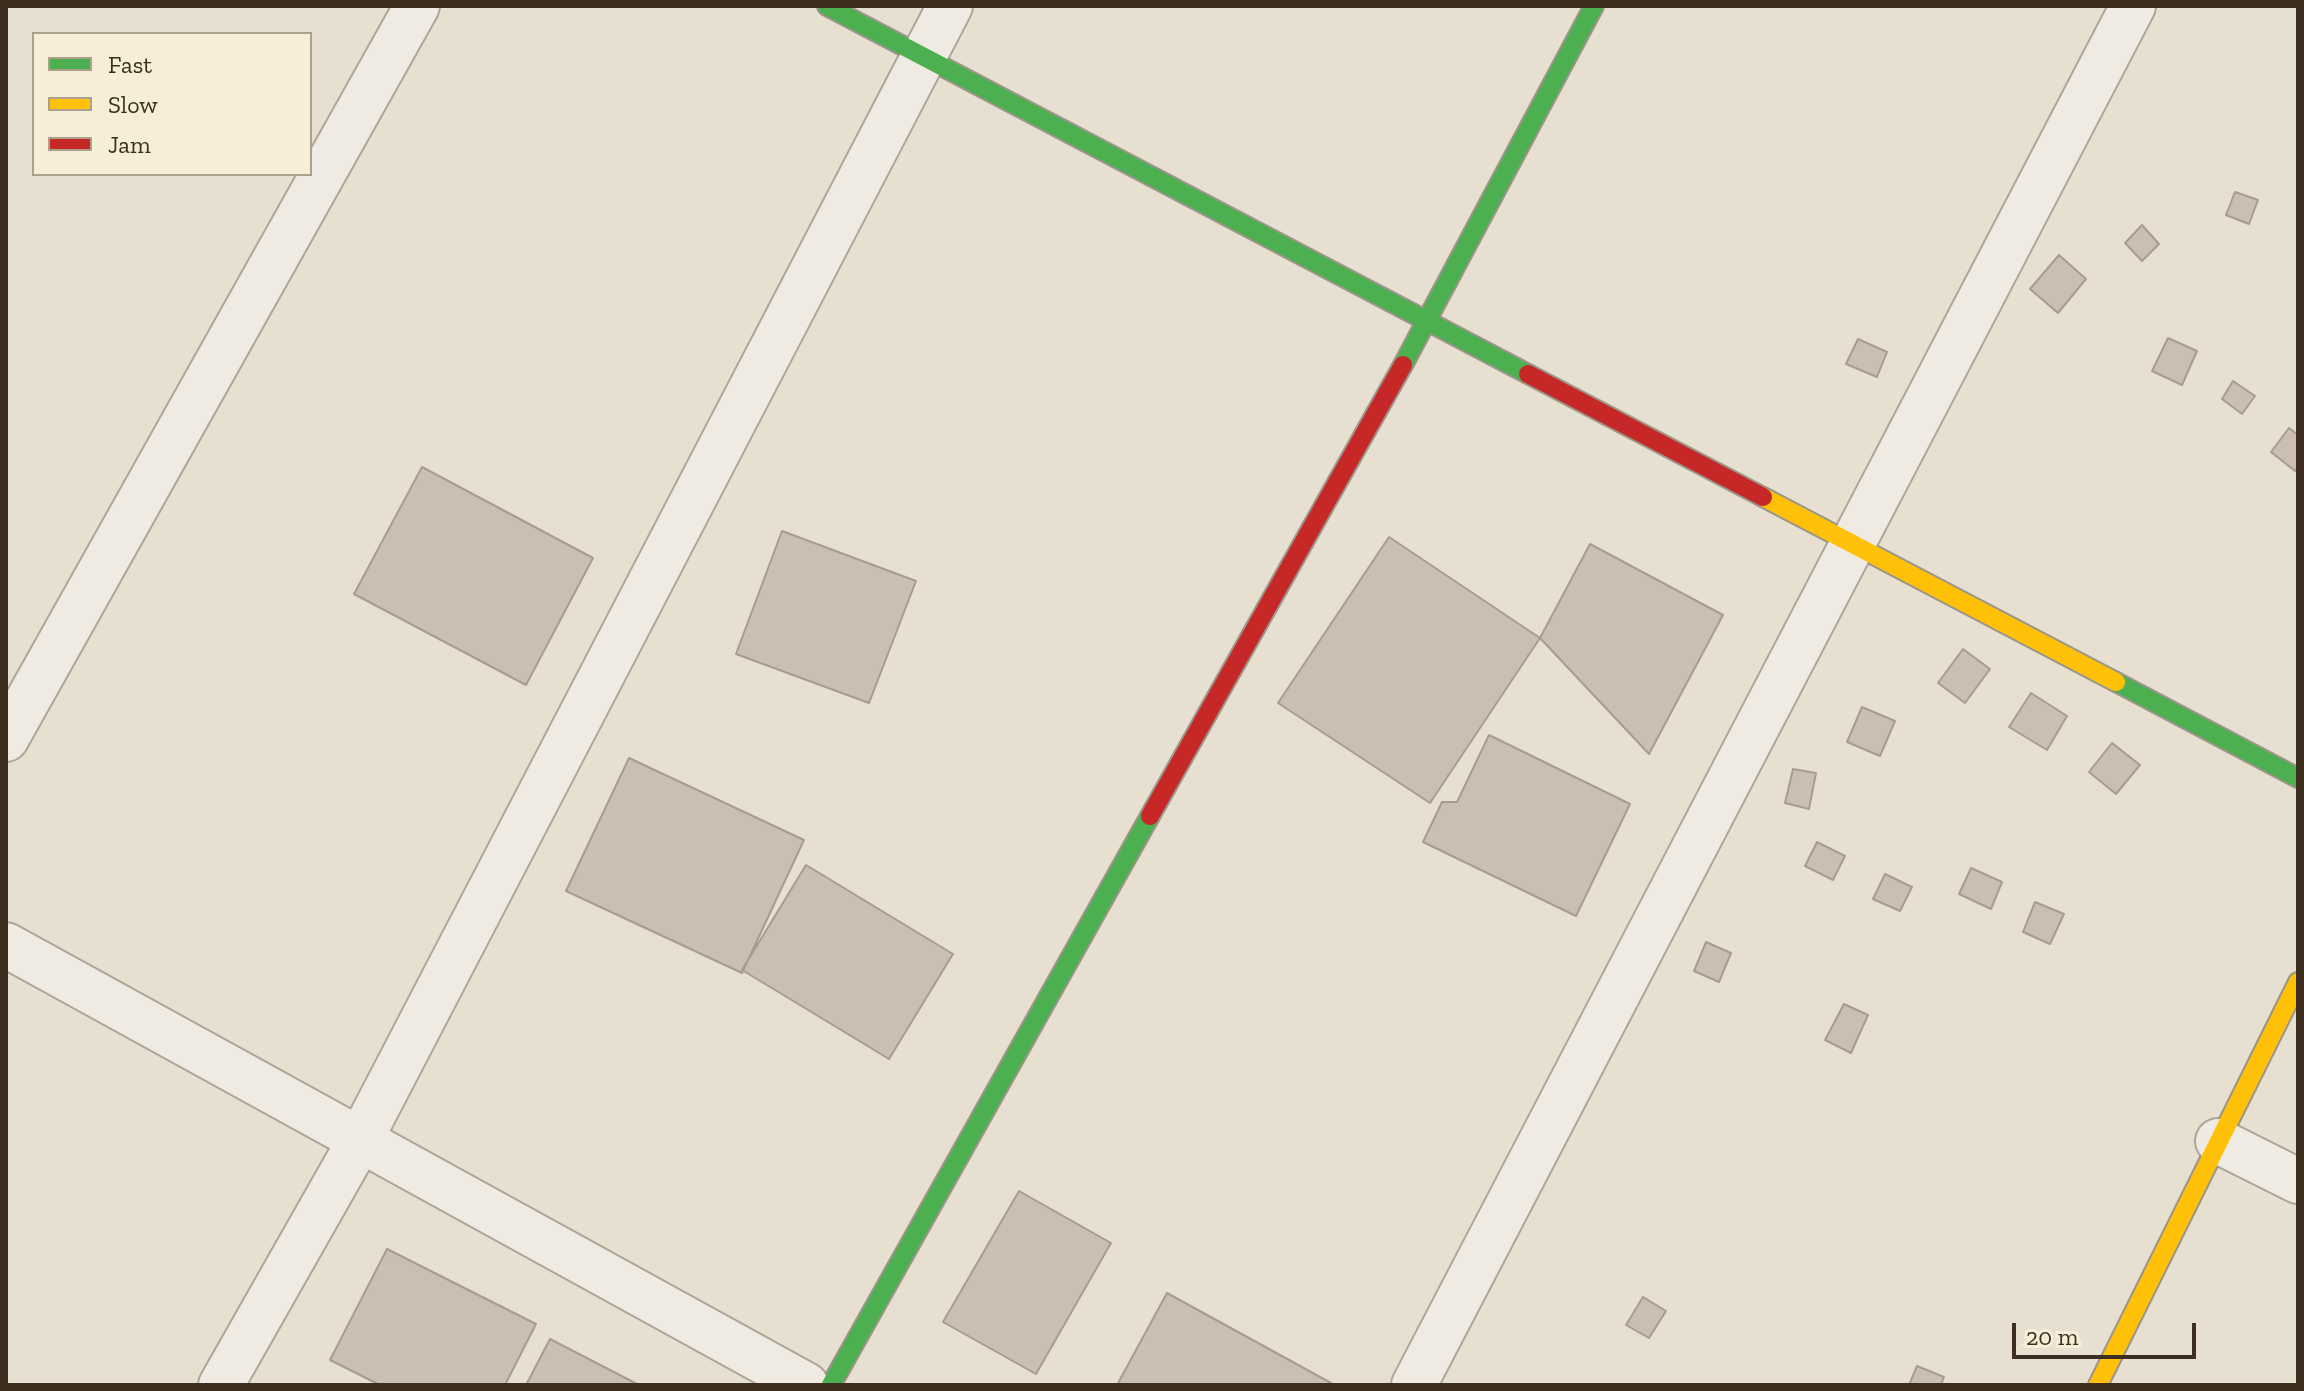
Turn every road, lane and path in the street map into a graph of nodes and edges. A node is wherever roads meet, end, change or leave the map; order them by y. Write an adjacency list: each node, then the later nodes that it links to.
1 (417, 6): 9 (street)
2 (827, 6): 6 (street)
3 (950, 6): 6 (street)
4 (1594, 6): 7 (street)
5 (2133, 6): 8 (street)
6 (923, 57): 7 (street); 14 (street)
7 (1428, 321): 8 (street); 18 (street)
8 (1851, 545): 10 (street); 19 (street)
9 (6, 739)
10 (2298, 778)
11 (6, 945): 14 (street)
12 (2298, 982): 13 (street)
13 (2218, 1141): 15 (street); 20 (street)
14 (359, 1142): 16 (street); 17 (street)
15 (2298, 1181)
16 (221, 1385)
17 (806, 1385)
18 (831, 1385)
19 (1414, 1385)
20 (2098, 1385)

